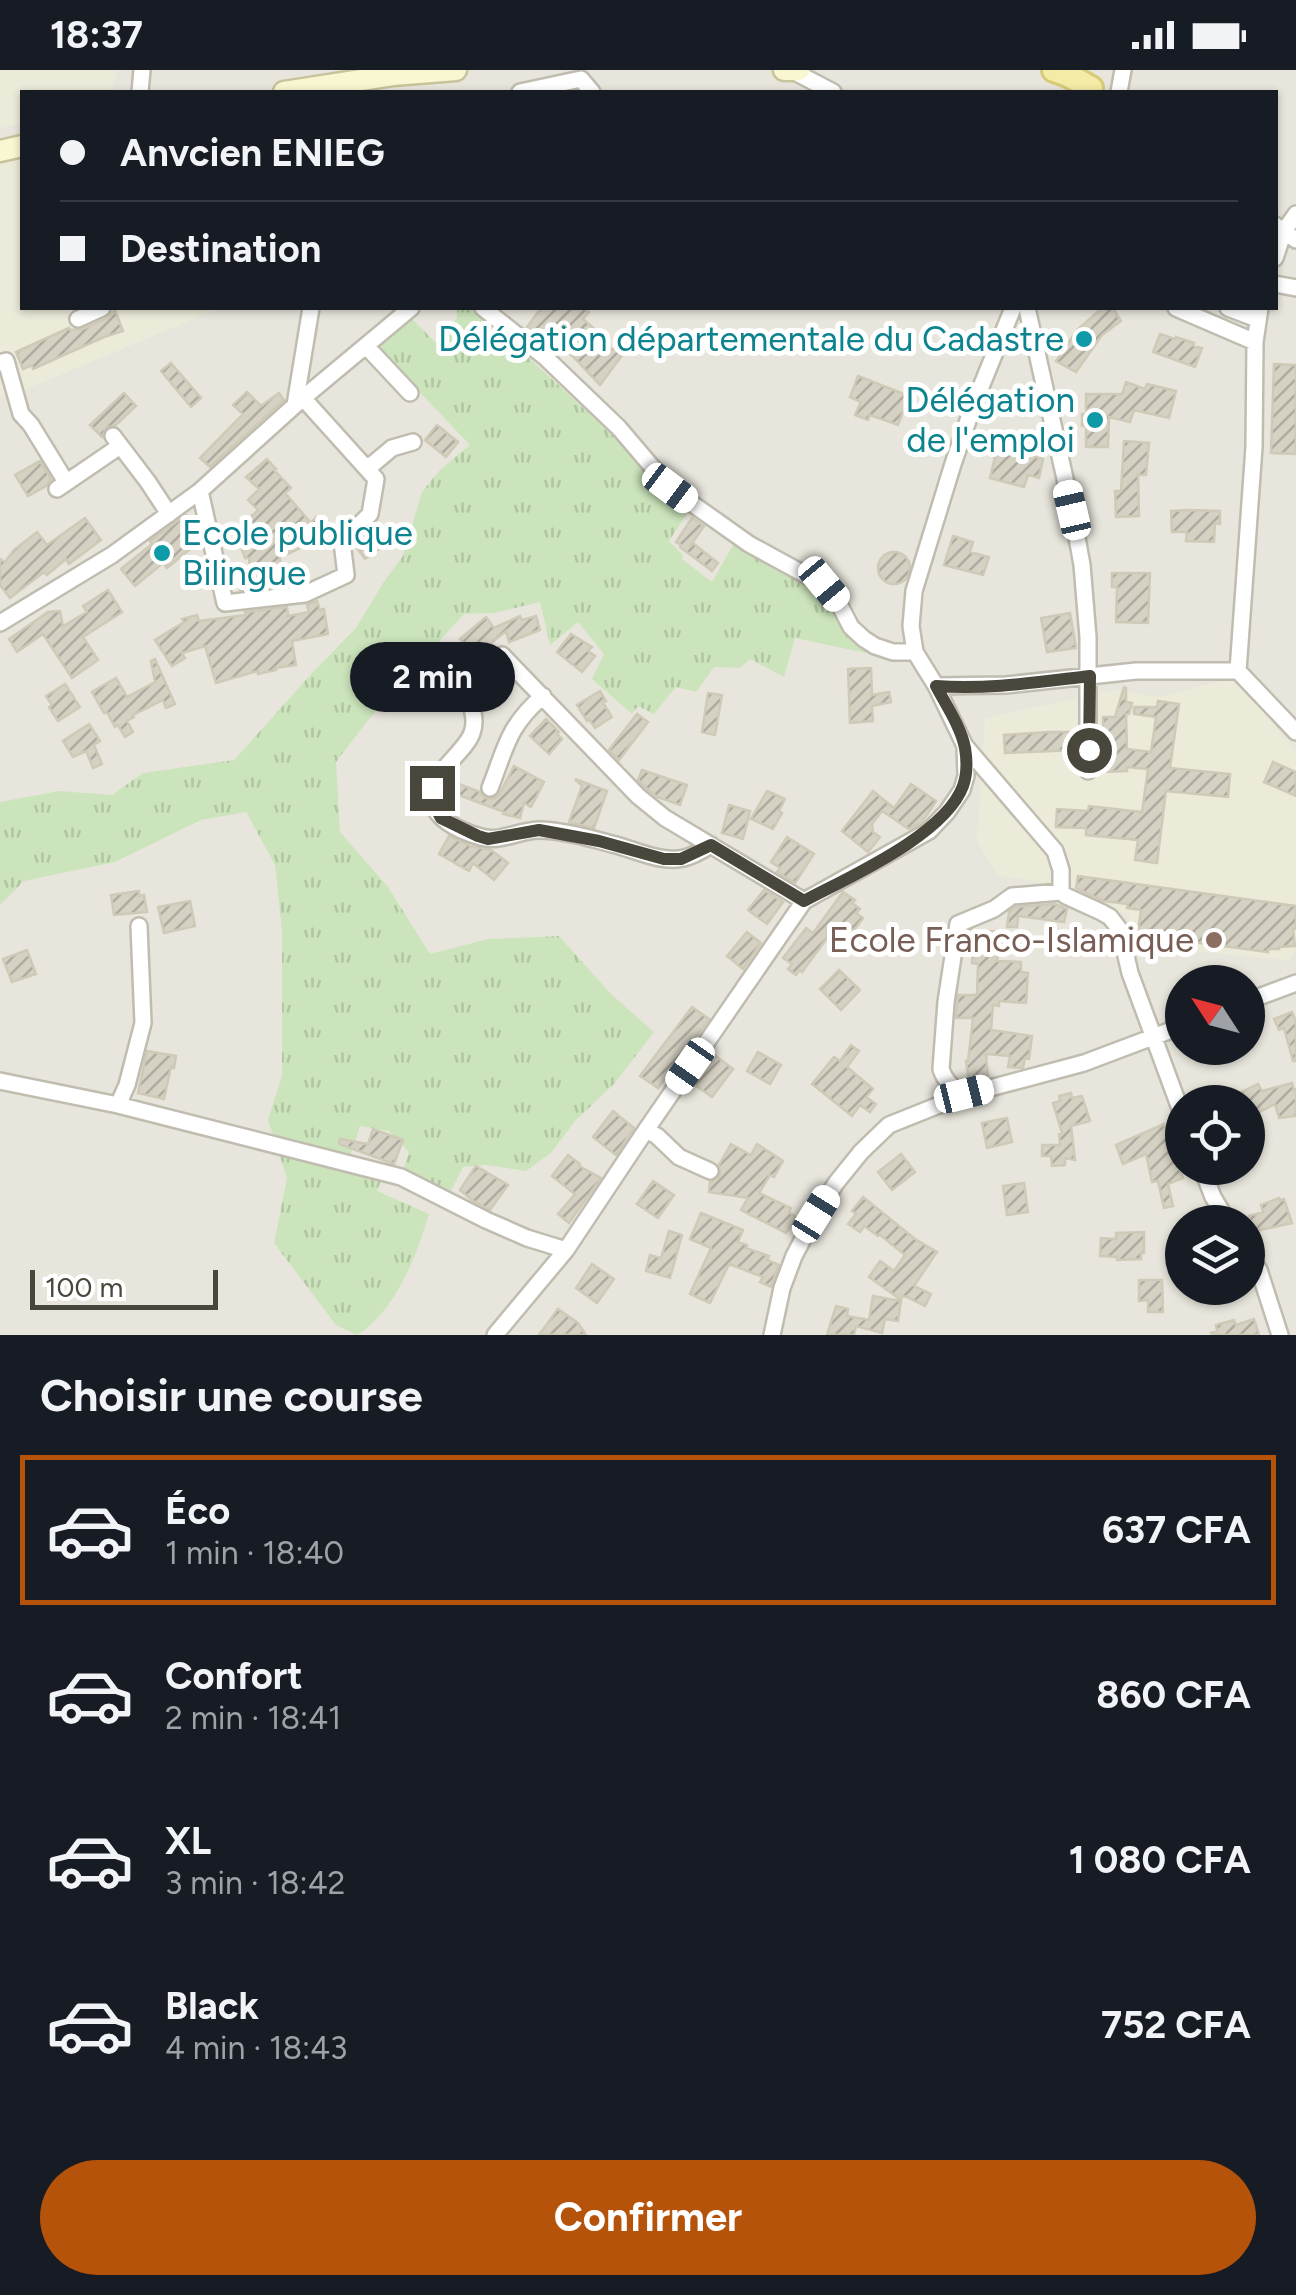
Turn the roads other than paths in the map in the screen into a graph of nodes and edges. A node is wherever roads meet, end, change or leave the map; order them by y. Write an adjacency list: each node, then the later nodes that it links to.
1 (456, 70): 7 (main road)
2 (789, 70): 3 (main road); 9 (street)
3 (799, 70)
4 (1054, 70): 6 (main road)
5 (584, 84): 8 (street)
6 (1092, 84)
7 (311, 90)
8 (536, 90)
9 (829, 90)
10 (1296, 214): 11 (street)
11 (1285, 232)
12 (98, 310): 20 (street)
13 (311, 310): 25 (street)
14 (409, 310): 22 (street)
15 (486, 310): 31 (street)
16 (1012, 310): 31 (street)
17 (1027, 310): 34 (street)
18 (1181, 310): 21 (street)
19 (1259, 313): 21 (street)
20 (78, 319)
21 (1255, 342): 33 (street)
22 (366, 346): 24 (street); 25 (street)
23 (0, 363): 29 (street)
24 (410, 393)
25 (299, 402): 27 (street); 28 (street)
26 (412, 442): 27 (street)
27 (365, 467): 28 (street)
28 (200, 491): 29 (street)
29 (168, 514): 30 (street)
30 (0, 623)
31 (915, 652): 35 (street)
32 (502, 655): 36 (street)
33 (1238, 671): 34 (street); 38 (street)
34 (1090, 676): 35 (street); 40 (street)
35 (936, 686): 39 (street)
36 (543, 696): 41 (street); 42 (street)
37 (471, 703): 42 (street)
38 (1296, 732)
39 (964, 746): 43 (street); 44 (street)
40 (1088, 771)
41 (490, 788)
42 (711, 845): 44 (street)
43 (1062, 892): 49 (street); 52 (street)
44 (804, 901): 54 (street)
45 (139, 926): 53 (street)
46 (1296, 984): 47 (street)
47 (1265, 995)
48 (1165, 1034): 49 (street)
49 (1155, 1038): 51 (street); 52 (street)
50 (0, 1081): 53 (street)
51 (1172, 1085)
52 (964, 1094): 59 (street)
53 (118, 1105): 56 (street)
54 (646, 1130): 55 (street); 56 (street)
55 (710, 1171)
56 (566, 1250): 58 (street)
57 (1265, 1289): 60 (street)
58 (495, 1335)
59 (772, 1335)
60 (1280, 1335)

